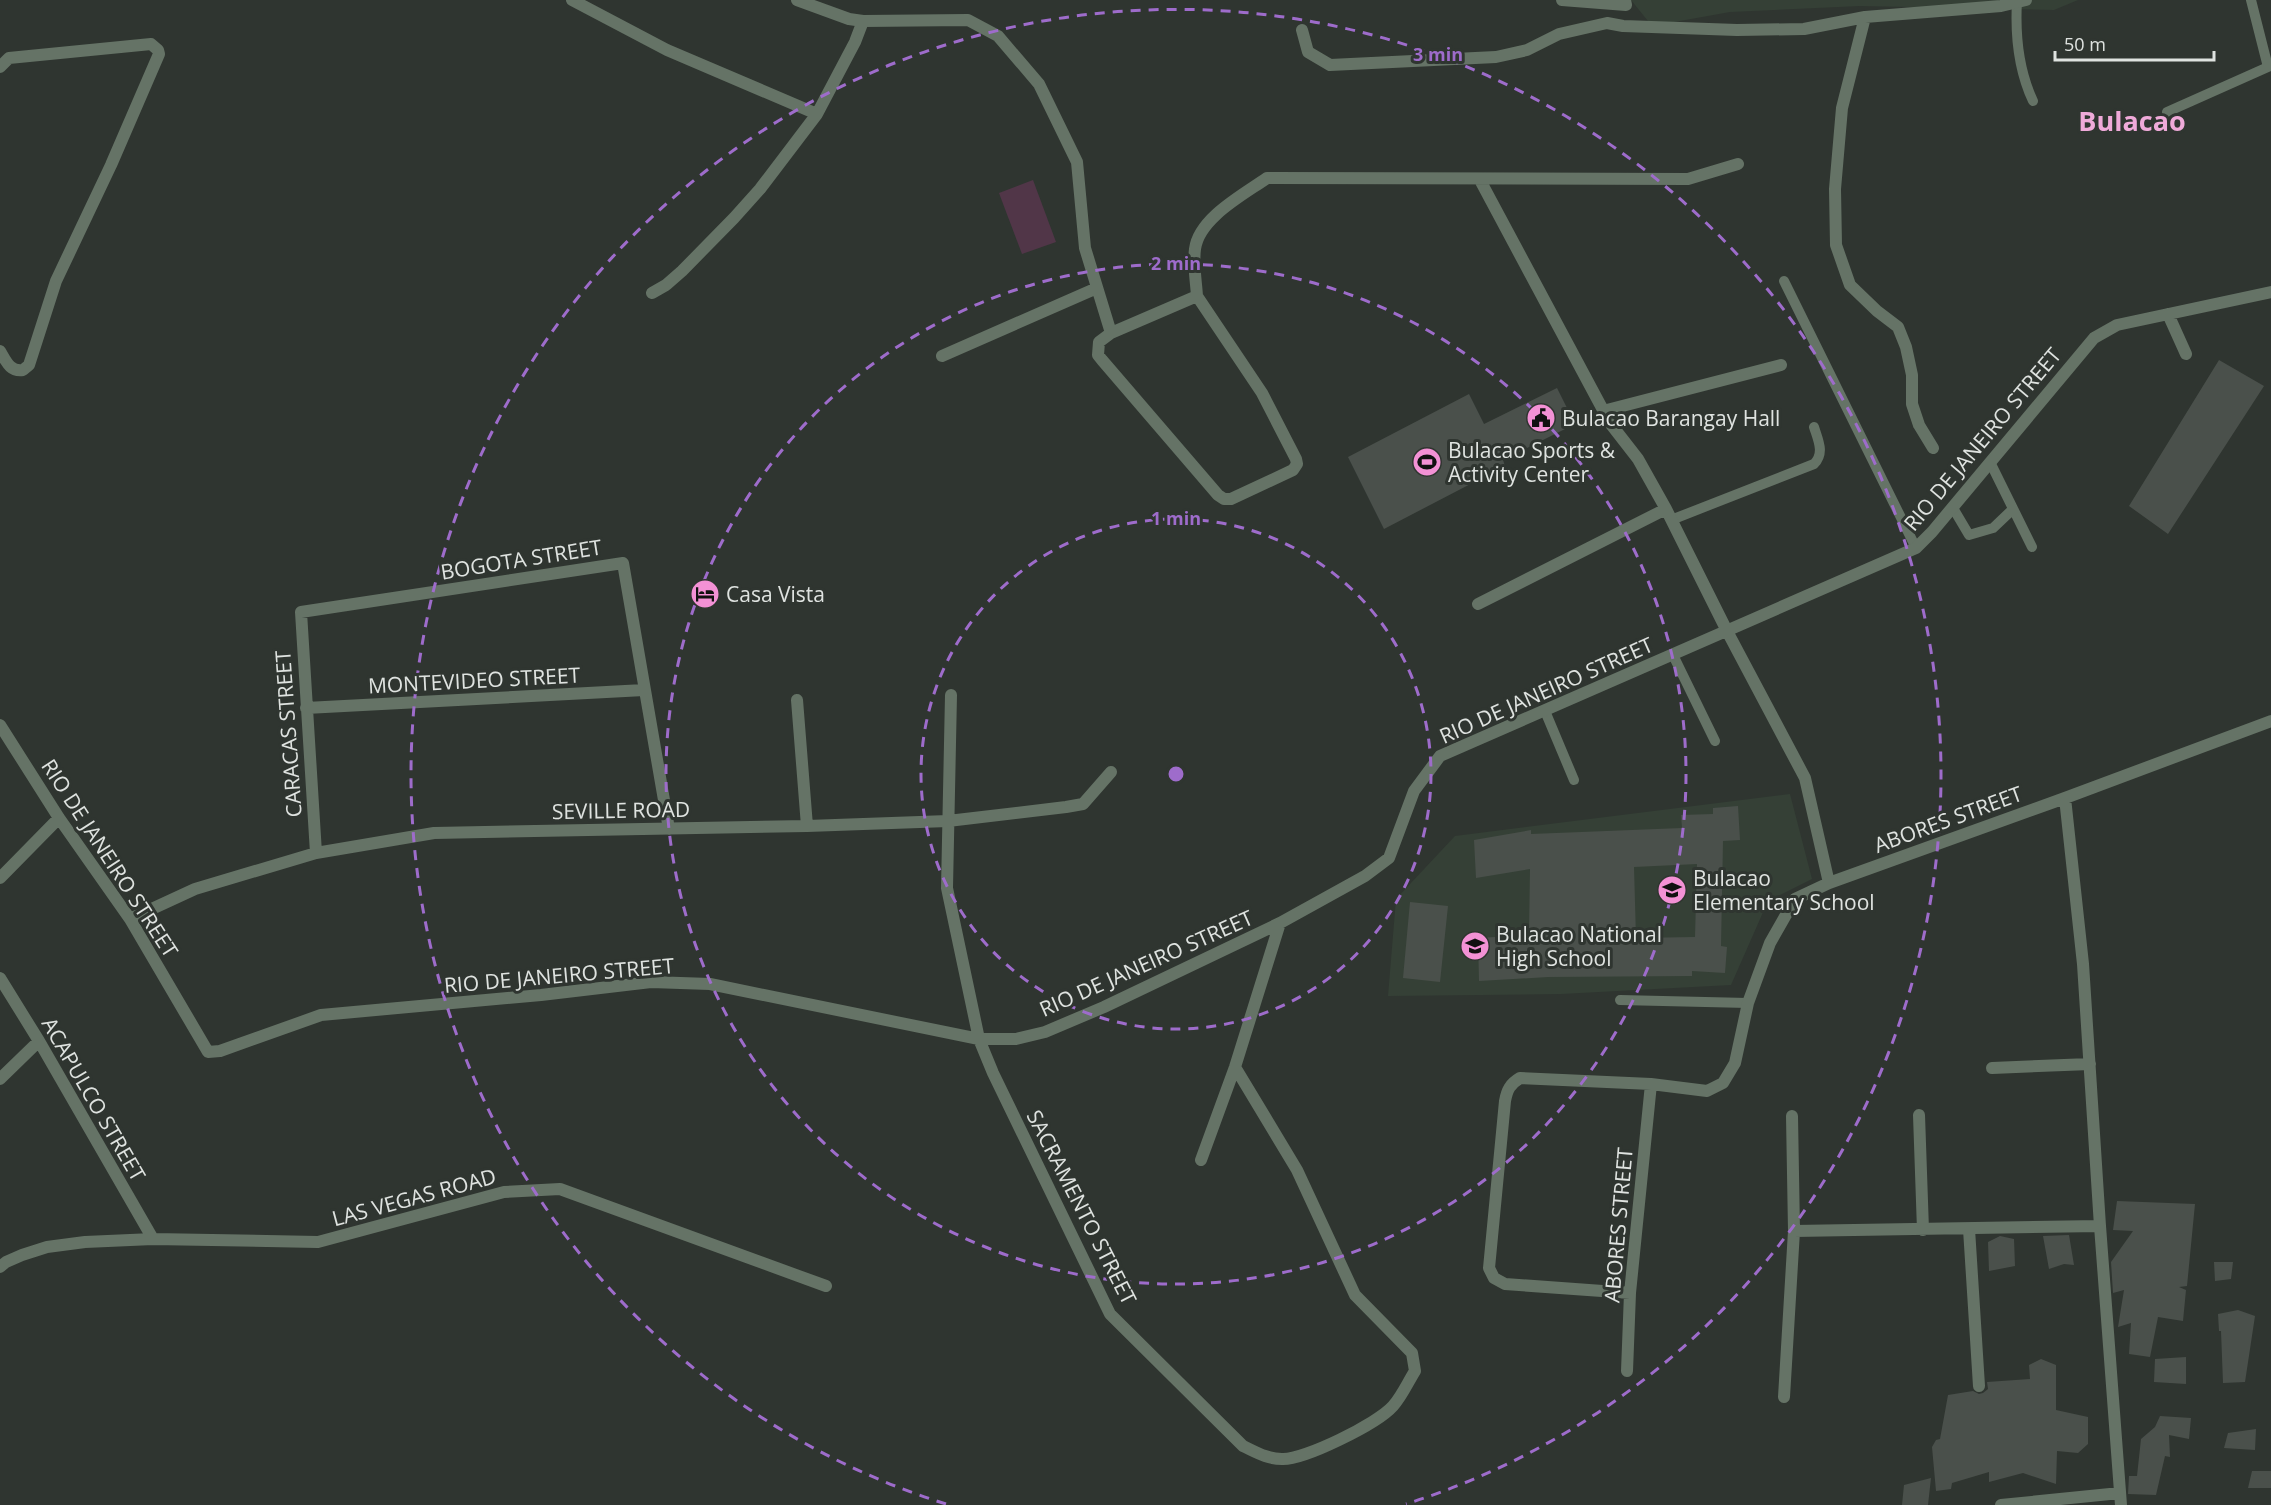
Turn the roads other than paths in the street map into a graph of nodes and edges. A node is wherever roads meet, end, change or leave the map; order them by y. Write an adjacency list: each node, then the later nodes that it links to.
1 (572, 0): 14 (street)
2 (797, 0): 9 (street)
3 (1562, 0): 4 (street)
4 (1625, 0)
5 (2251, 0): 13 (lane)
6 (2022, 1): 7 (street); 12 (lane)
7 (2000, 3): 8 (street)
8 (1864, 17): 10 (street); 30 (street)
9 (863, 21): 14 (street); 18 (street)
10 (1302, 30)
11 (0, 68): 24 (street)
12 (2033, 101)
13 (2167, 112)
14 (817, 114): 20 (street)
15 (1738, 164): 16 (street)
16 (1480, 180): 21 (street); 28 (street)
17 (1785, 281): 36 (lane)
18 (1097, 288): 23 (street); 26 (street)
19 (2271, 292): 22 (street, RIO DE JANEIRO STREET)
20 (652, 293)
21 (1197, 296): 23 (street); 23 (street)
22 (2168, 314): 25 (street); 31 (street, RIO DE JANEIRO STREET)
23 (1111, 333)
24 (0, 351)
25 (2186, 354)
26 (942, 356)
27 (1780, 365): 28 (street)
28 (1603, 411): 34 (street)
29 (1814, 427): 34 (lane)
30 (1933, 448)
31 (1990, 462): 32 (street, RIO DE JANEIRO STREET); 33 (lane)
32 (1953, 507): 33 (lane); 36 (street, RIO DE JANEIRO STREET)
33 (2013, 509): 35 (lane)
34 (1669, 515): 37 (street); 39 (street)
35 (2032, 547)
36 (1916, 548): 39 (street, RIO DE JANEIRO STREET)
37 (1478, 604)
38 (301, 612): 41 (street, BOGOTA STREET); 44 (street, CARACAS STREET)
39 (1727, 631): 40 (street, RIO DE JANEIRO STREET); 58 (street)
40 (1673, 655): 45 (street, RIO DE JANEIRO STREET); 48 (lane)
41 (644, 690): 44 (street, MONTEVIDEO STREET); 55 (street, BOGOTA STREET)
42 (951, 695): 53 (street, SACRAMENTO STREET)
43 (797, 700): 54 (street)
44 (306, 708): 56 (street, CARACAS STREET)
45 (1545, 711): 50 (lane); 60 (street, RIO DE JANEIRO STREET)
46 (2271, 721): 51 (street, ABORES STREET)
47 (0, 725): 52 (street, RIO DE JANEIRO STREET)
48 (1715, 741)
49 (1111, 772): 53 (street, SEVILLE ROAD)
50 (1574, 780)
51 (2066, 798): 58 (street, ABORES STREET); 66 (street)
52 (59, 818): 57 (street); 59 (street, RIO DE JANEIRO STREET)
53 (948, 821): 54 (street, SEVILLE ROAD); 64 (street, SACRAMENTO STREET)
54 (807, 826): 55 (street, SEVILLE ROAD)
55 (669, 829): 56 (street, SEVILLE ROAD)
56 (316, 853): 59 (street, SEVILLE ROAD)
57 (0, 878)
58 (1829, 883): 63 (street, ABORES STREET)
59 (130, 919): 64 (street, RIO DE JANEIRO STREET)
60 (1280, 923): 64 (street, RIO DE JANEIRO STREET); 67 (street)
61 (0, 978): 65 (street, ACAPULCO STREET)
62 (1620, 1000): 63 (lane)
63 (1748, 1003): 70 (street, ABORES STREET)
64 (980, 1039): 67 (street, SACRAMENTO STREET)
65 (39, 1041): 69 (street); 78 (street, ACAPULCO STREET)
66 (2090, 1064): 68 (street); 74 (street)
67 (1234, 1067): 73 (street)
68 (1992, 1068)
69 (0, 1079)
70 (1651, 1084): 81 (street, ABORES STREET); 81 (street, ABORES STREET)
71 (1920, 1115): 76 (street)
72 (1792, 1116): 77 (street)
73 (1201, 1160)
74 (2100, 1226): 75 (street); 85 (street)
75 (1969, 1229): 76 (street); 83 (street)
76 (1923, 1230): 77 (street)
77 (1794, 1231): 84 (street)
78 (153, 1239): 79 (street, LAS VEGAS ROAD); 80 (street, LAS VEGAS ROAD)
79 (0, 1268)
80 (826, 1286)
81 (1630, 1293): 82 (street, ABORES STREET)
82 (1627, 1371)
83 (1979, 1386)
84 (1784, 1396)
85 (2121, 1499): 86 (street)
86 (2001, 1505)

